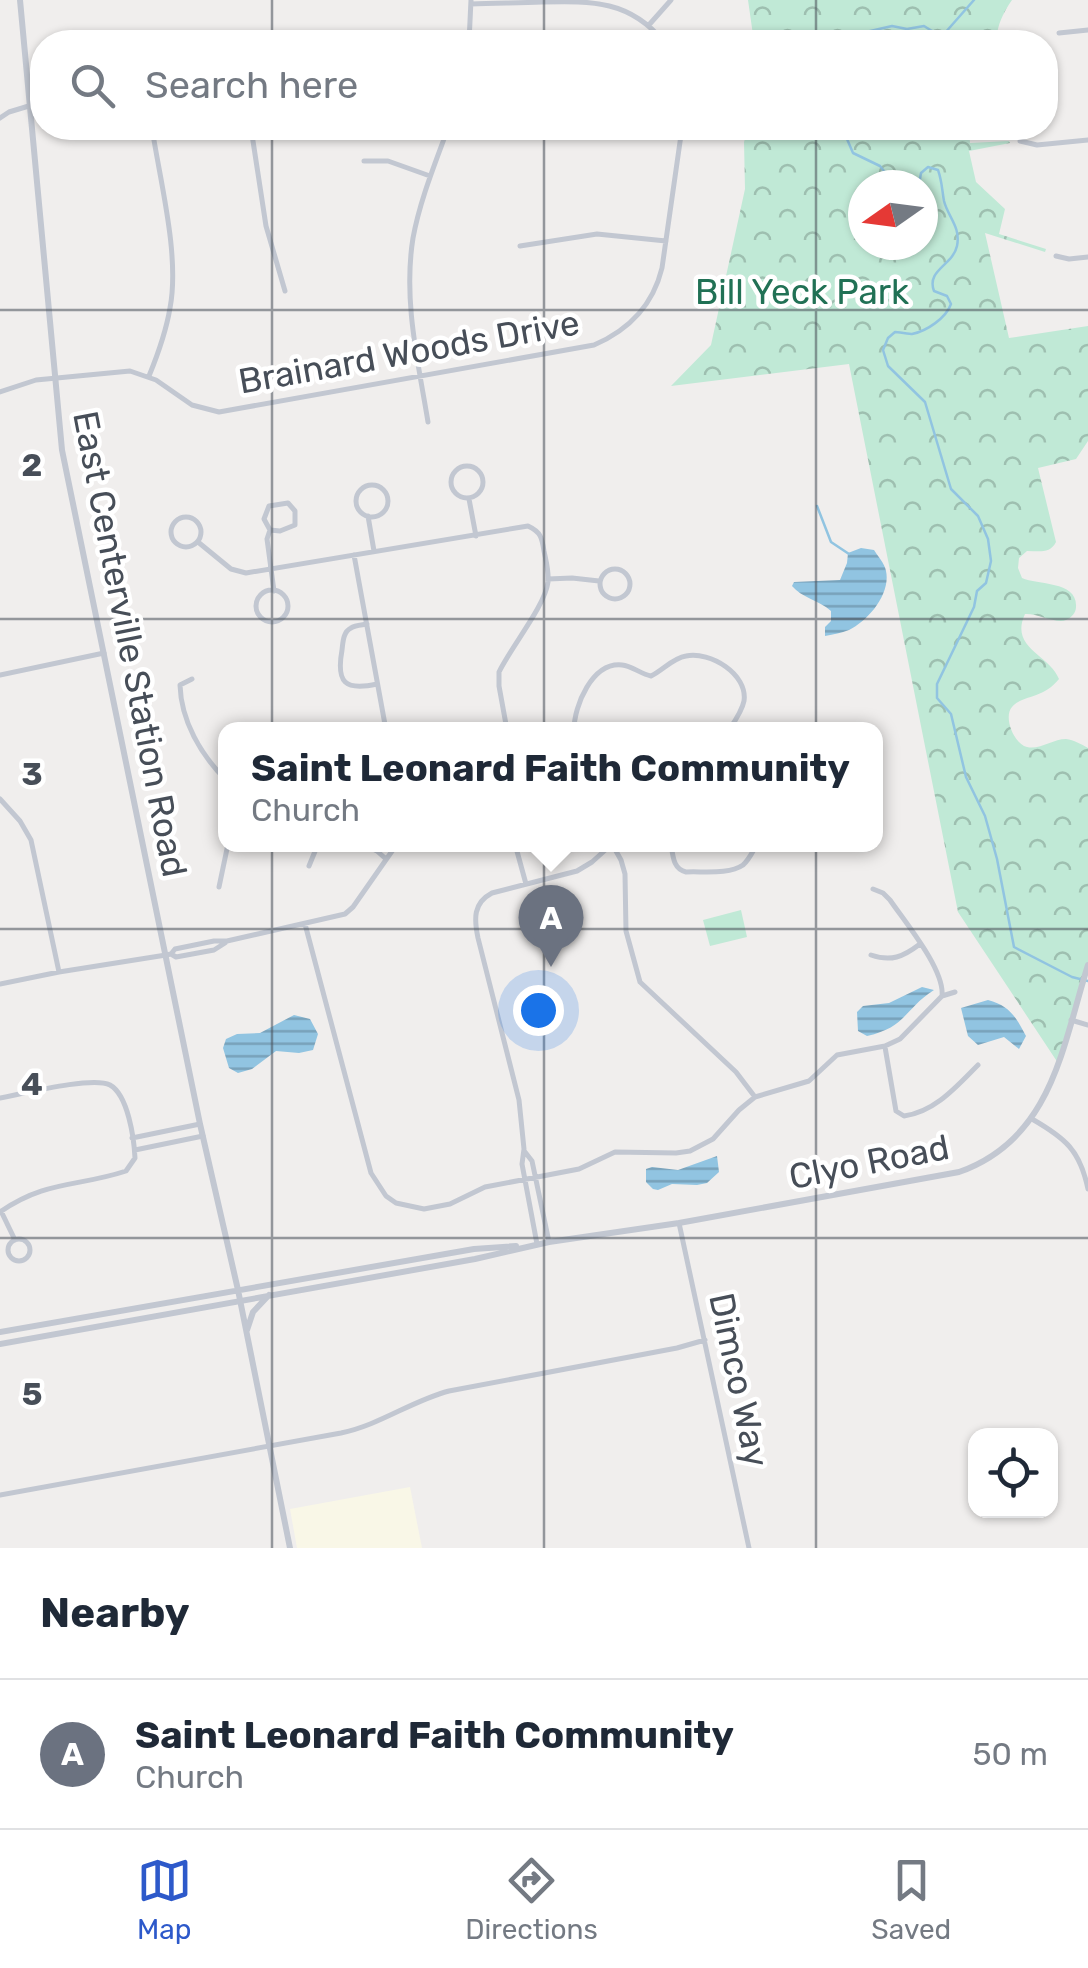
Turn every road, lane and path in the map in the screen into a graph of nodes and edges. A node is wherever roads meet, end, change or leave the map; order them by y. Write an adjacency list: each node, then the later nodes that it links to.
1 (20, 0): 9 (street, East Centerville Station Road)
2 (672, 0): 4 (street)
3 (471, 2): 4 (street); 5 (street)
4 (648, 26): 6 (street)
5 (470, 30)
6 (652, 30)
7 (1088, 30): 8 (street)
8 (1060, 33)
9 (30, 106): 10 (street)
10 (0, 118)
11 (33, 140): 27 (street, East Centerville Station Road)
12 (154, 140): 25 (street)
13 (253, 140): 24 (street)
14 (444, 140): 19 (street)
15 (680, 140): 20 (street, Brainard Woods Drive)
16 (1088, 140): 17 (street)
17 (1020, 142)
18 (364, 161): 19 (street)
19 (430, 176): 26 (street)
20 (666, 242): 21 (street); 26 (street, Brainard Woods Drive)
21 (520, 246)
22 (1056, 256): 23 (street)
23 (1088, 258)
24 (284, 291)
25 (149, 376): 26 (street, Brainard Woods Drive); 27 (street)
26 (421, 377): 29 (street)
27 (56, 378): 28 (street); 42 (street, East Centerville Station Road)
28 (0, 392)
29 (428, 422)
30 (469, 498): 30 (street); 33 (street)
31 (368, 516): 31 (street); 35 (street)
32 (270, 530): 32 (street); 37 (street)
33 (476, 536): 35 (street); 38 (street)
34 (198, 542): 34 (street); 37 (street)
35 (374, 551): 36 (street)
36 (354, 555): 37 (street); 41 (street)
37 (272, 569): 40 (street)
38 (548, 578): 39 (street); 47 (street)
39 (599, 581): 39 (street)
40 (274, 591): 40 (street)
41 (367, 624): 45 (street); 45 (street)
42 (104, 653): 43 (street); 70 (street, East Centerville Station Road)
43 (0, 675)
44 (192, 679): 50 (street)
45 (378, 684): 46 (street)
46 (385, 722)
47 (505, 722)
48 (574, 722): 49 (street)
49 (734, 722)
50 (200, 750): 51 (street); 52 (street)
51 (192, 755)
52 (218, 771)
53 (0, 799): 73 (street)
54 (226, 852): 66 (street)
55 (315, 852): 64 (street)
56 (375, 852): 63 (street)
57 (391, 852): 63 (street)
58 (517, 852): 65 (street)
59 (603, 852): 65 (street)
60 (616, 852): 82 (street)
61 (673, 852): 62 (street)
62 (752, 852)
63 (386, 859): 68 (street)
64 (309, 866)
65 (526, 884): 88 (street)
66 (219, 888)
67 (873, 888): 69 (street)
68 (305, 924): 70 (street); 90 (street)
69 (920, 944): 71 (street); 76 (street)
70 (169, 955): 73 (street); 84 (street, East Centerville Station Road)
71 (870, 956)
72 (1088, 965): 77 (street, Clyo Road)
73 (59, 972): 74 (street)
74 (0, 984)
75 (955, 992): 76 (street)
76 (942, 996): 79 (street)
77 (1071, 1020): 78 (street); 83 (street, Clyo Road)
78 (1088, 1025)
79 (884, 1046): 80 (street); 82 (street)
80 (978, 1065)
81 (0, 1098): 86 (street)
82 (755, 1098): 89 (street)
83 (1032, 1119): 91 (street); 93 (street, Clyo Road)
84 (200, 1124): 85 (street, East Centerville Station Road); 86 (street)
85 (202, 1136): 87 (street); 97 (street, East Centerville Station Road)
86 (132, 1138): 87 (street)
87 (134, 1150): 92 (street)
88 (524, 1150): 89 (street); 90 (street)
89 (535, 1178): 90 (street); 95 (street)
90 (525, 1180): 96 (street)
91 (1088, 1189)
92 (0, 1212): 94 (street)
93 (679, 1223): 95 (street, Clyo Road); 102 (street, Dimco Way)
94 (14, 1240): 94 (street)
95 (549, 1242): 96 (street, Clyo Road)
96 (537, 1244): 97 (street, Clyo Road); 98 (street, Clyo Road)
97 (238, 1290): 99 (street, East Centerville Station Road); 100 (street, Clyo Road)
98 (270, 1295): 99 (street, Clyo Road); 101 (street)
99 (239, 1300): 101 (street, East Centerville Station Road); 103 (street, Clyo Road)
100 (0, 1332)
101 (246, 1334): 104 (street, East Centerville Station Road)
102 (705, 1340): 104 (street); 107 (street, Dimco Way)
103 (0, 1344)
104 (270, 1447): 105 (street); 106 (street, East Centerville Station Road)
105 (0, 1495)
106 (290, 1548)
107 (750, 1548)

